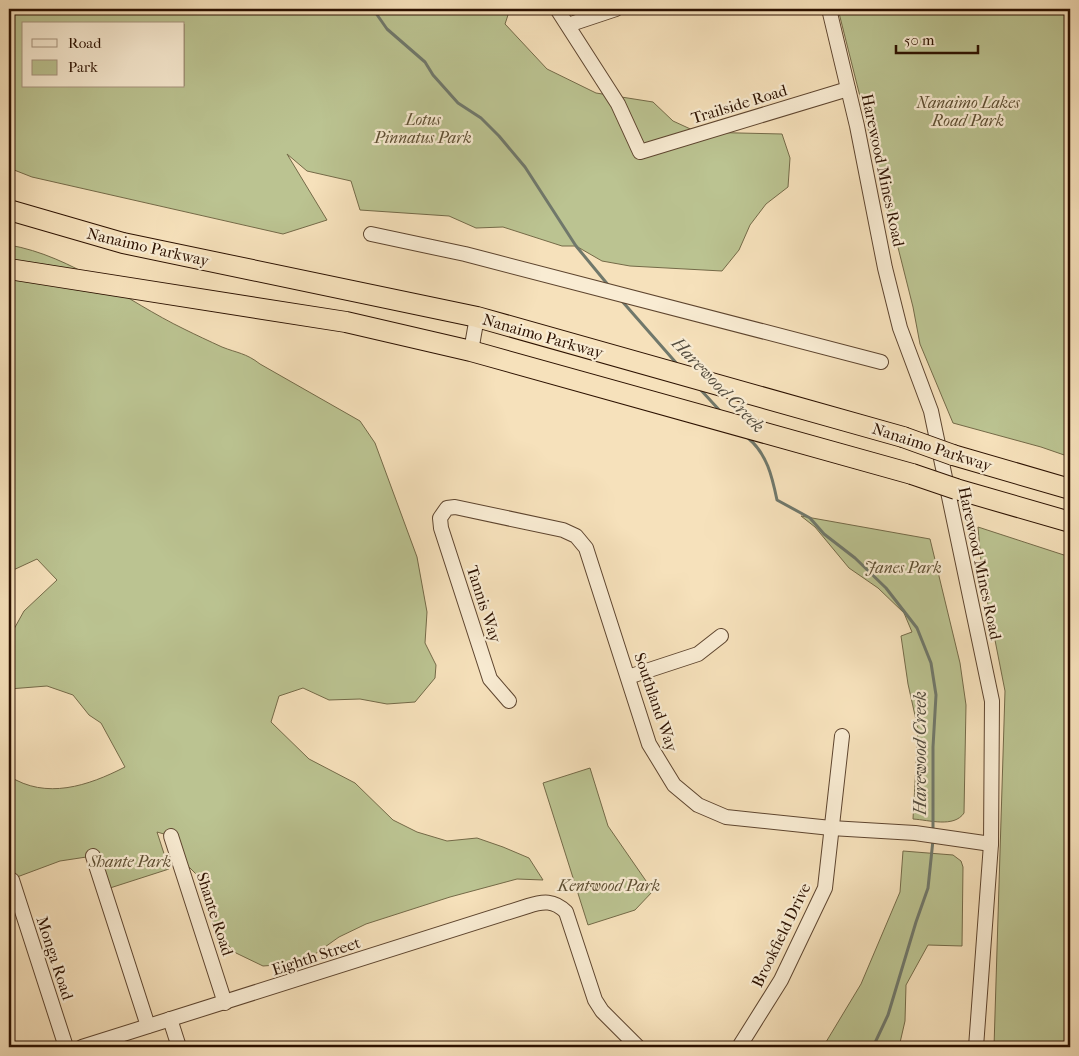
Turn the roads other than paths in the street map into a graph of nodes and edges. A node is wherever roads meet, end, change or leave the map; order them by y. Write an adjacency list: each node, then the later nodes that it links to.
1 (557, 9): 4 (street)
2 (616, 9): 4 (street)
3 (829, 9): 5 (street, Harewood Mines Road)
4 (568, 25): 5 (street, Trailside Road)
5 (848, 89): 21 (street, Harewood Mines Road)
6 (9, 210): 9 (highway, Nanaimo Parkway)
7 (371, 234): 11 (street)
8 (9, 269): 10 (highway, Nanaimo Parkway)
9 (477, 317): 10 (street); 12 (highway, Nanaimo Parkway, bridge)
10 (471, 351): 14 (highway, Nanaimo Parkway, bridge)
11 (881, 362)
12 (1070, 489)
13 (442, 512): 16 (street, Southland Way); 17 (street, Tannis Way)
14 (1070, 522)
15 (721, 636): 16 (street)
16 (628, 677): 19 (street, Southland Way)
17 (509, 702)
18 (842, 736): 19 (street, Brookfield Drive)
19 (830, 828): 21 (street, Southland Way); 31 (street, Brookfield Drive)
20 (171, 836): 24 (street, Shante Road)
21 (991, 844): 32 (street, Harewood Mines Road)
22 (93, 856): 26 (street)
23 (12, 880): 27 (street, Monga Road)
24 (225, 1003): 25 (street, Eighth Street); 30 (street, Eighth Street)
25 (170, 1019): 26 (street, Eighth Street); 29 (street)
26 (148, 1026): 28 (street, Eighth Street)
27 (66, 1047)
28 (82, 1047)
29 (179, 1047)
30 (638, 1047)
31 (739, 1047)
32 (976, 1047)

